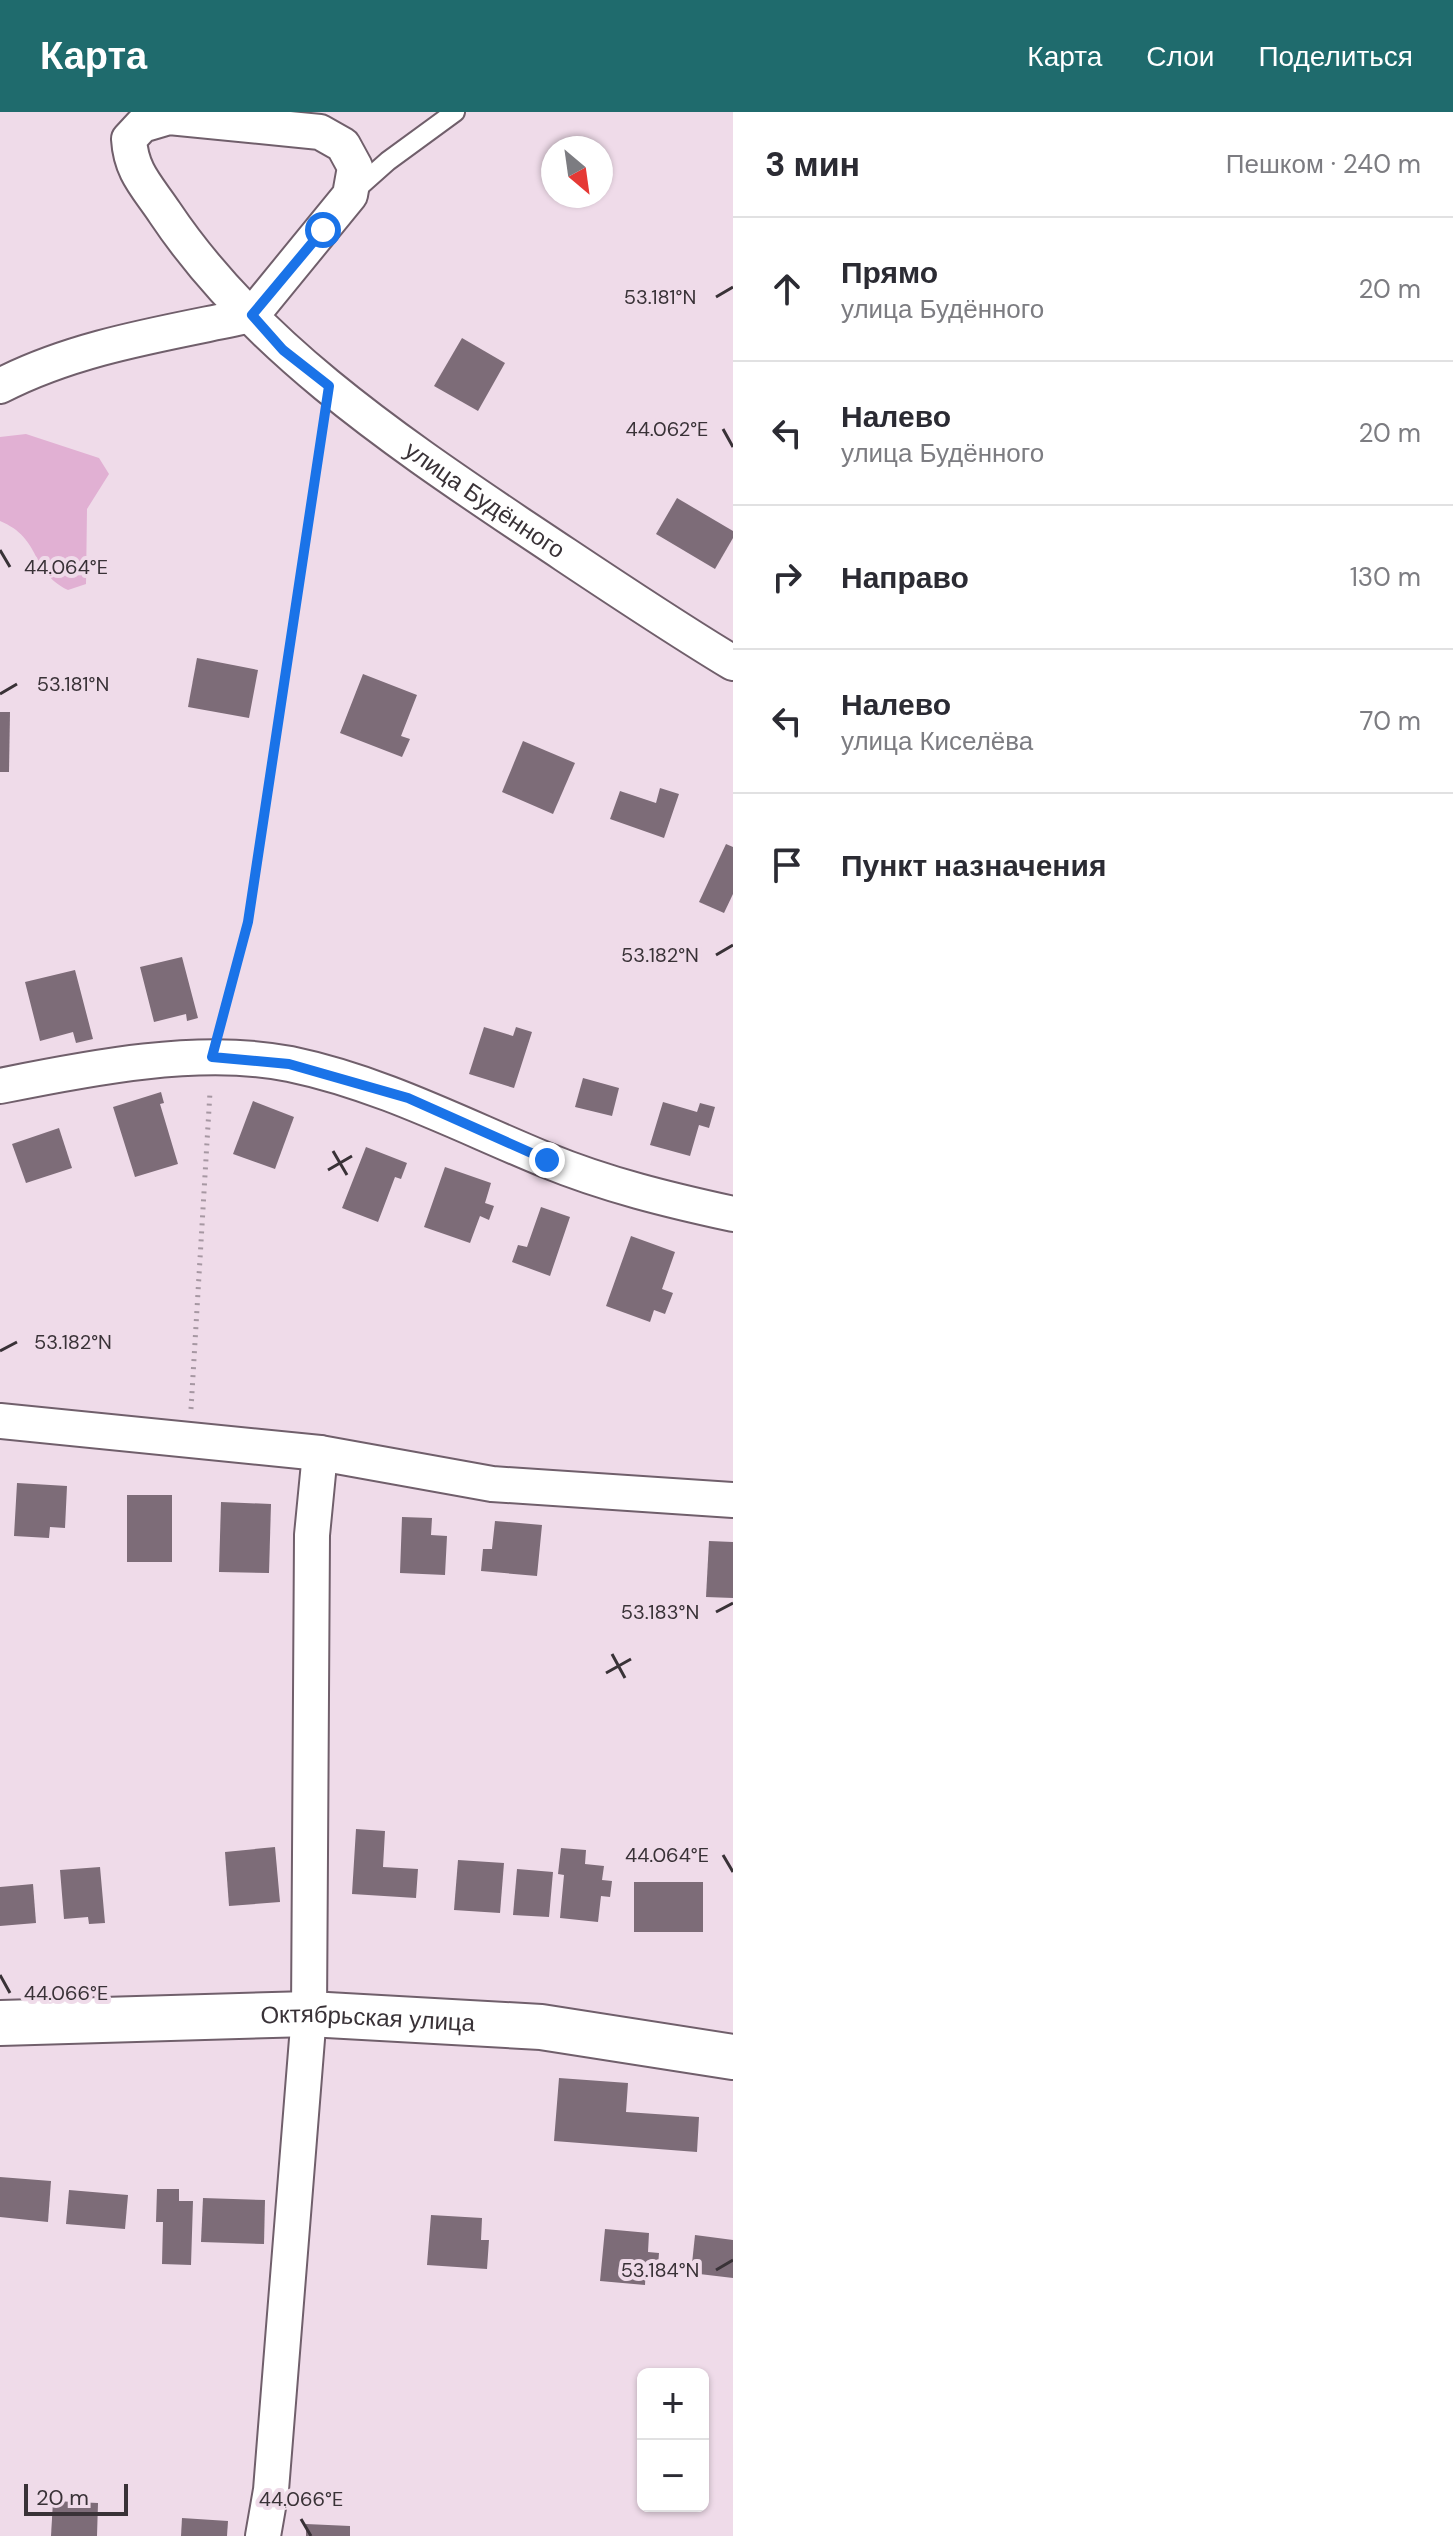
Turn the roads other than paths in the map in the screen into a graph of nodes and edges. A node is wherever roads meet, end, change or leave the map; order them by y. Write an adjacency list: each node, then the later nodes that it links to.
1 (455, 112): 2 (lane)
2 (350, 195): 3 (street); 3 (street, улица Будённого)
3 (252, 315): 4 (street); 5 (street, улица Будённого)
4 (0, 386)
5 (733, 663)
6 (0, 1086): 7 (street)
7 (733, 1214)
8 (0, 1421): 9 (street)
9 (320, 1453): 10 (street); 11 (street)
10 (733, 1500)
11 (309, 2014): 12 (street, Октябрьская улица); 13 (street, Октябрьская улица); 14 (street)
12 (0, 2023)
13 (733, 2057)
14 (263, 2536)

